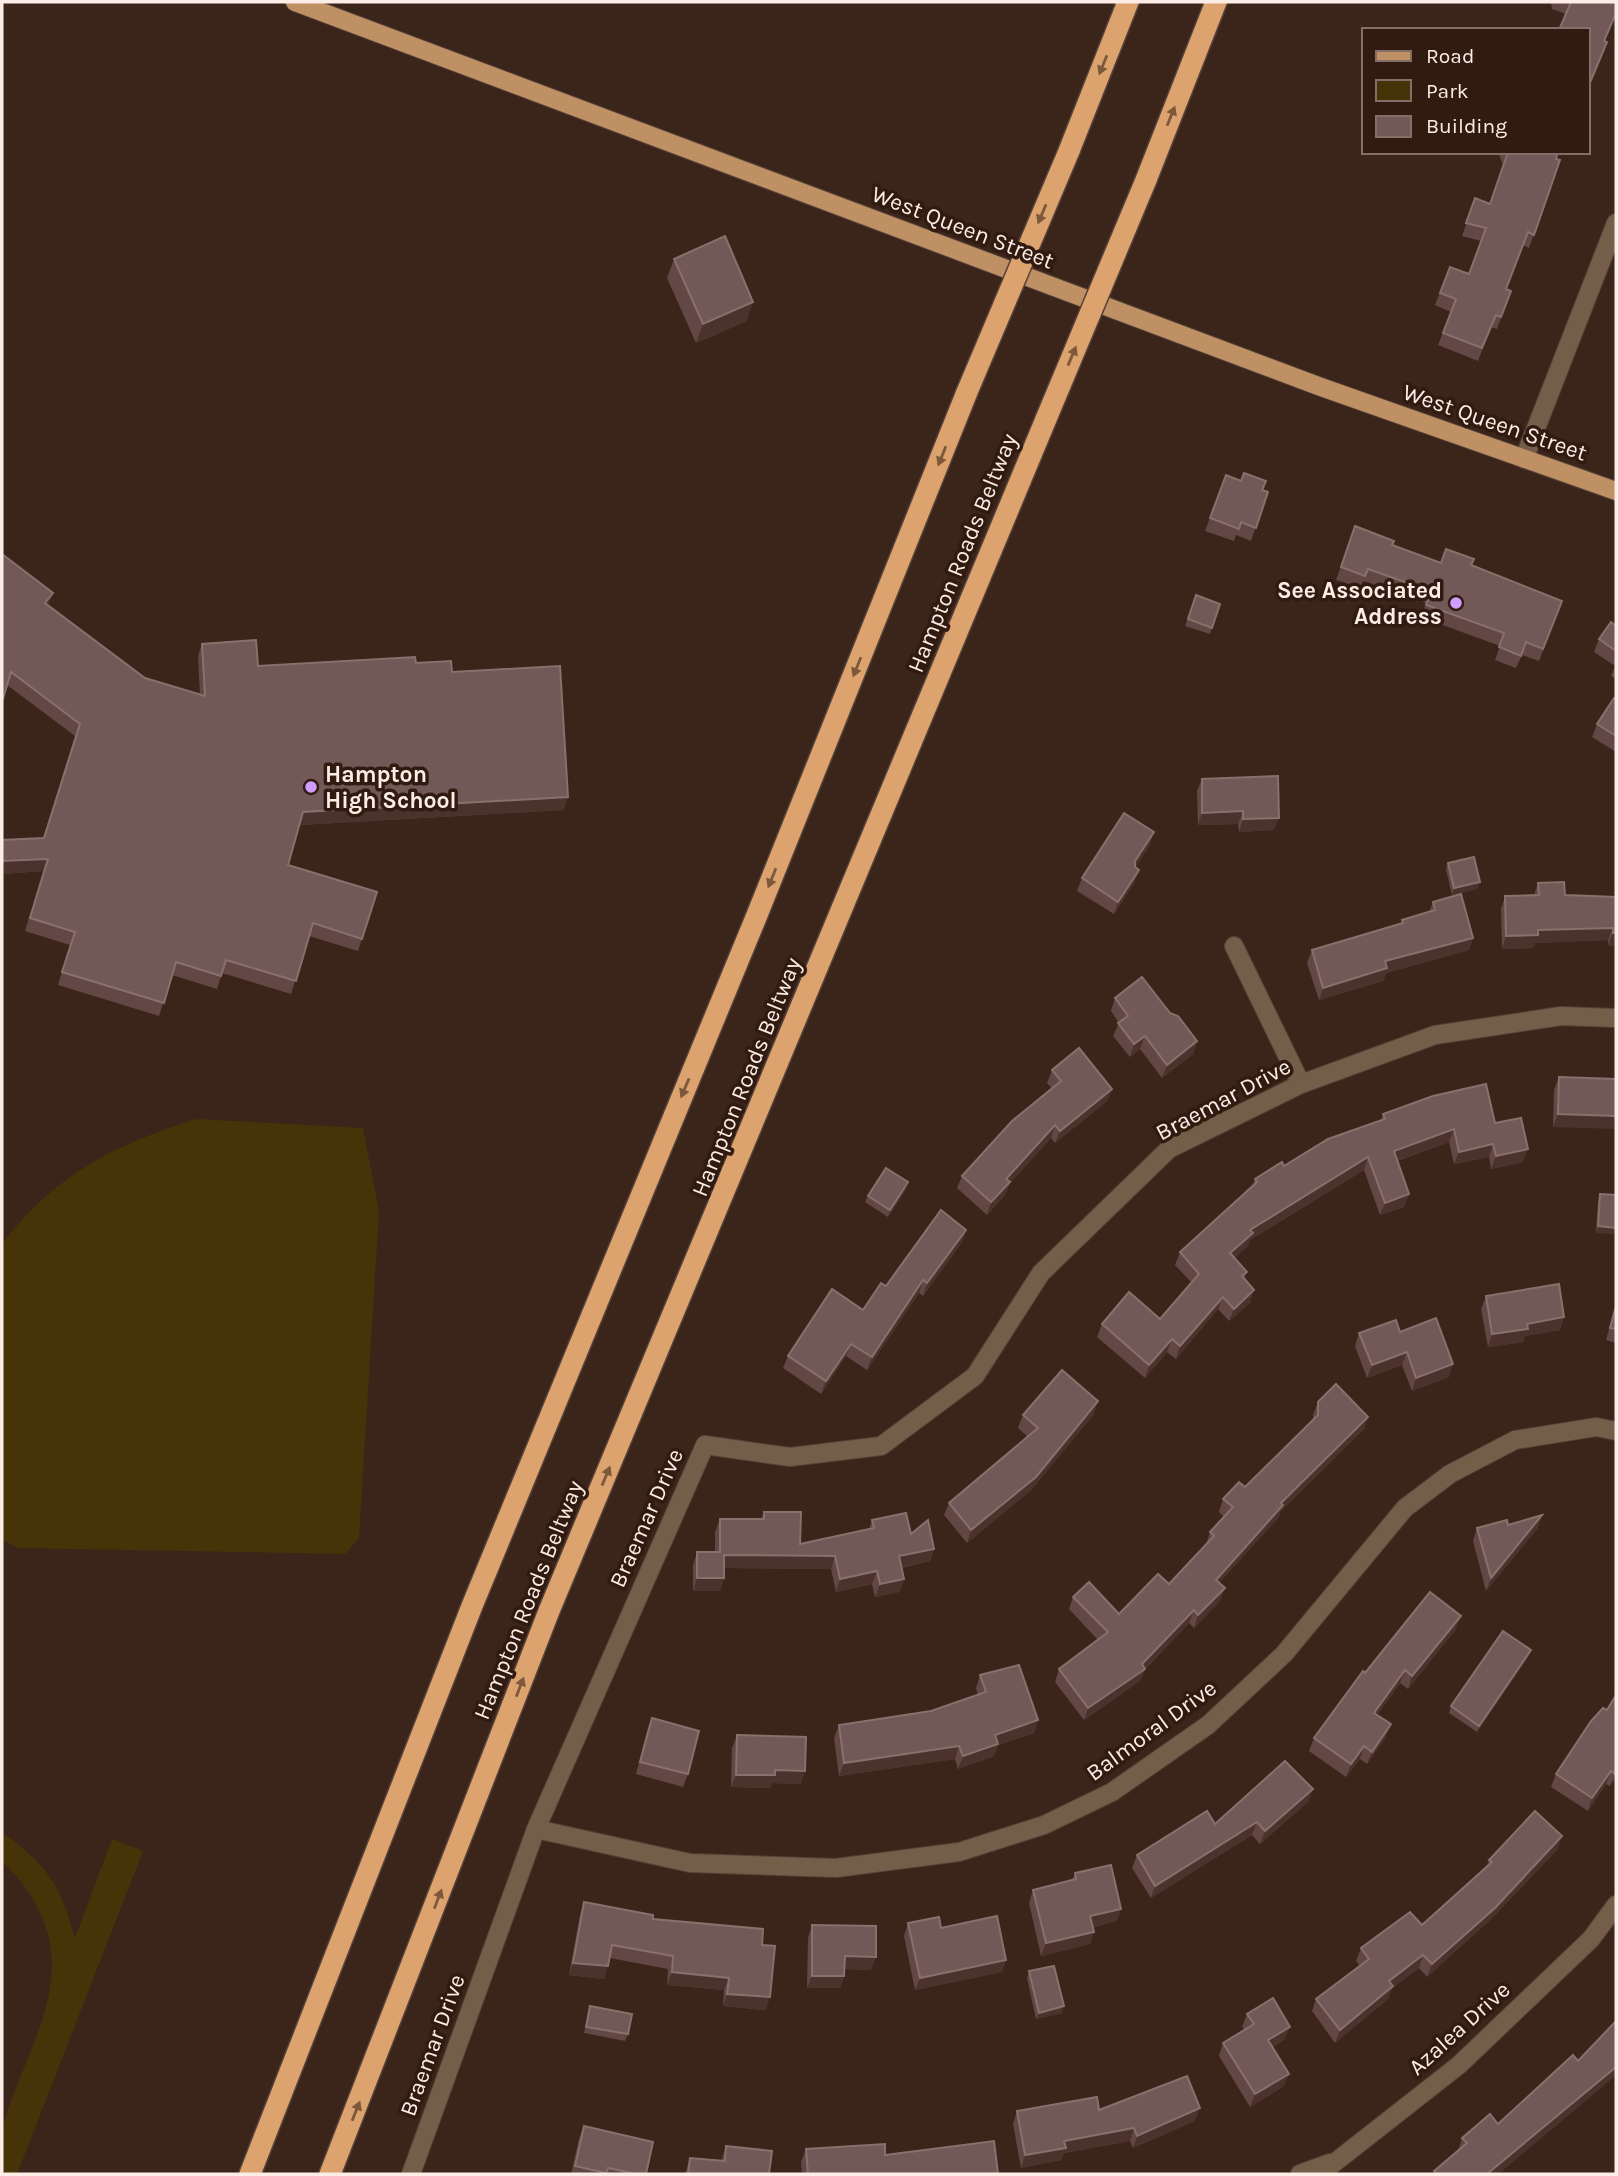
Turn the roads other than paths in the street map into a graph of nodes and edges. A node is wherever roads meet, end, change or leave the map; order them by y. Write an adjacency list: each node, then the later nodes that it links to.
1 (295, 2): 5 (main road, West Queen Street)
2 (1128, 2): 14 (highway, one-way to 14, bridge)
3 (1216, 2): 15 (highway, Hampton Roads Beltway, one-way to 3, bridge)
4 (1616, 227): 5 (street)
5 (1524, 459): 6 (main road, West Queen Street)
6 (1616, 491)
7 (1234, 946): 9 (street)
8 (1616, 1018): 9 (street, Braemar Drive)
9 (1301, 1084): 11 (street, Braemar Drive)
10 (1616, 1431): 11 (street, Balmoral Drive)
11 (536, 1829): 16 (street, Braemar Drive)
12 (1616, 1905): 13 (street, Azalea Drive)
13 (1337, 2160): 17 (street); 18 (street, Azalea Drive)
14 (250, 2174)
15 (330, 2174)
16 (411, 2174)
17 (1300, 2174)
18 (1320, 2174)

